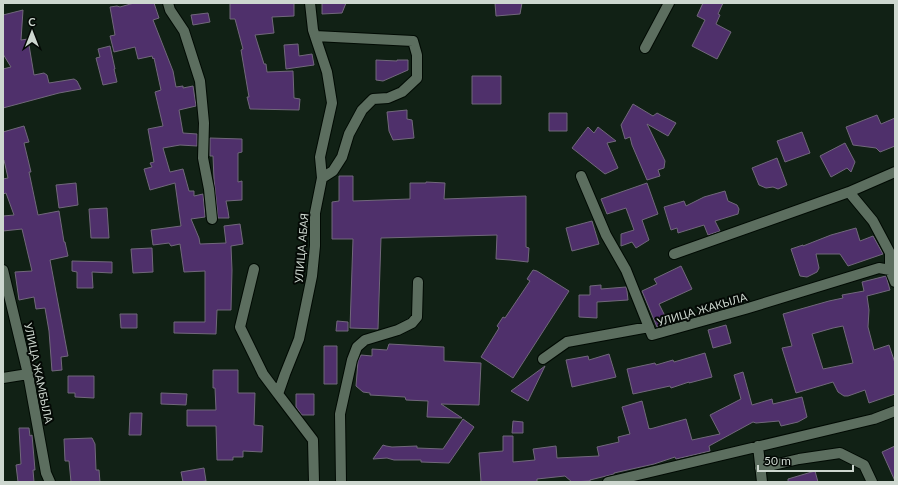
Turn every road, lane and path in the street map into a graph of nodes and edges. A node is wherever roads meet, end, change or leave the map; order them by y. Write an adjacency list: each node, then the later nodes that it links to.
1 (168, 3): 10 (street)
2 (310, 3): 4 (street, УЛИЦА АБАЯ)
3 (669, 3): 5 (street)
4 (315, 36): 8 (street, УЛИЦА АБАЯ); 8 (street)
5 (645, 48)
6 (895, 172): 9 (street)
7 (581, 176): 17 (street, УЛИЦА ЖАКЫЛА)
8 (322, 178): 21 (street, УЛИЦА АБАЯ)
9 (849, 192): 11 (street); 14 (street)
10 (212, 219)
11 (674, 254)
12 (254, 269): 21 (street)
13 (3, 270): 19 (street, УЛИЦА ЖАМБЫЛА)
14 (890, 270): 16 (street); 17 (street, УЛИЦА ЖАКЫЛА)
15 (418, 282): 27 (street)
16 (895, 282)
17 (649, 327): 18 (street)
18 (543, 360)
19 (28, 374): 20 (street); 25 (street, УЛИЦА ЖАМБЫЛА)
20 (3, 378)
21 (278, 394): 26 (street)
22 (895, 411): 23 (street)
23 (758, 446): 24 (street); 28 (street)
24 (760, 468): 29 (street); 30 (street)
25 (50, 482)
26 (314, 482)
27 (341, 482)
28 (609, 482)
29 (762, 482)
30 (872, 482)

